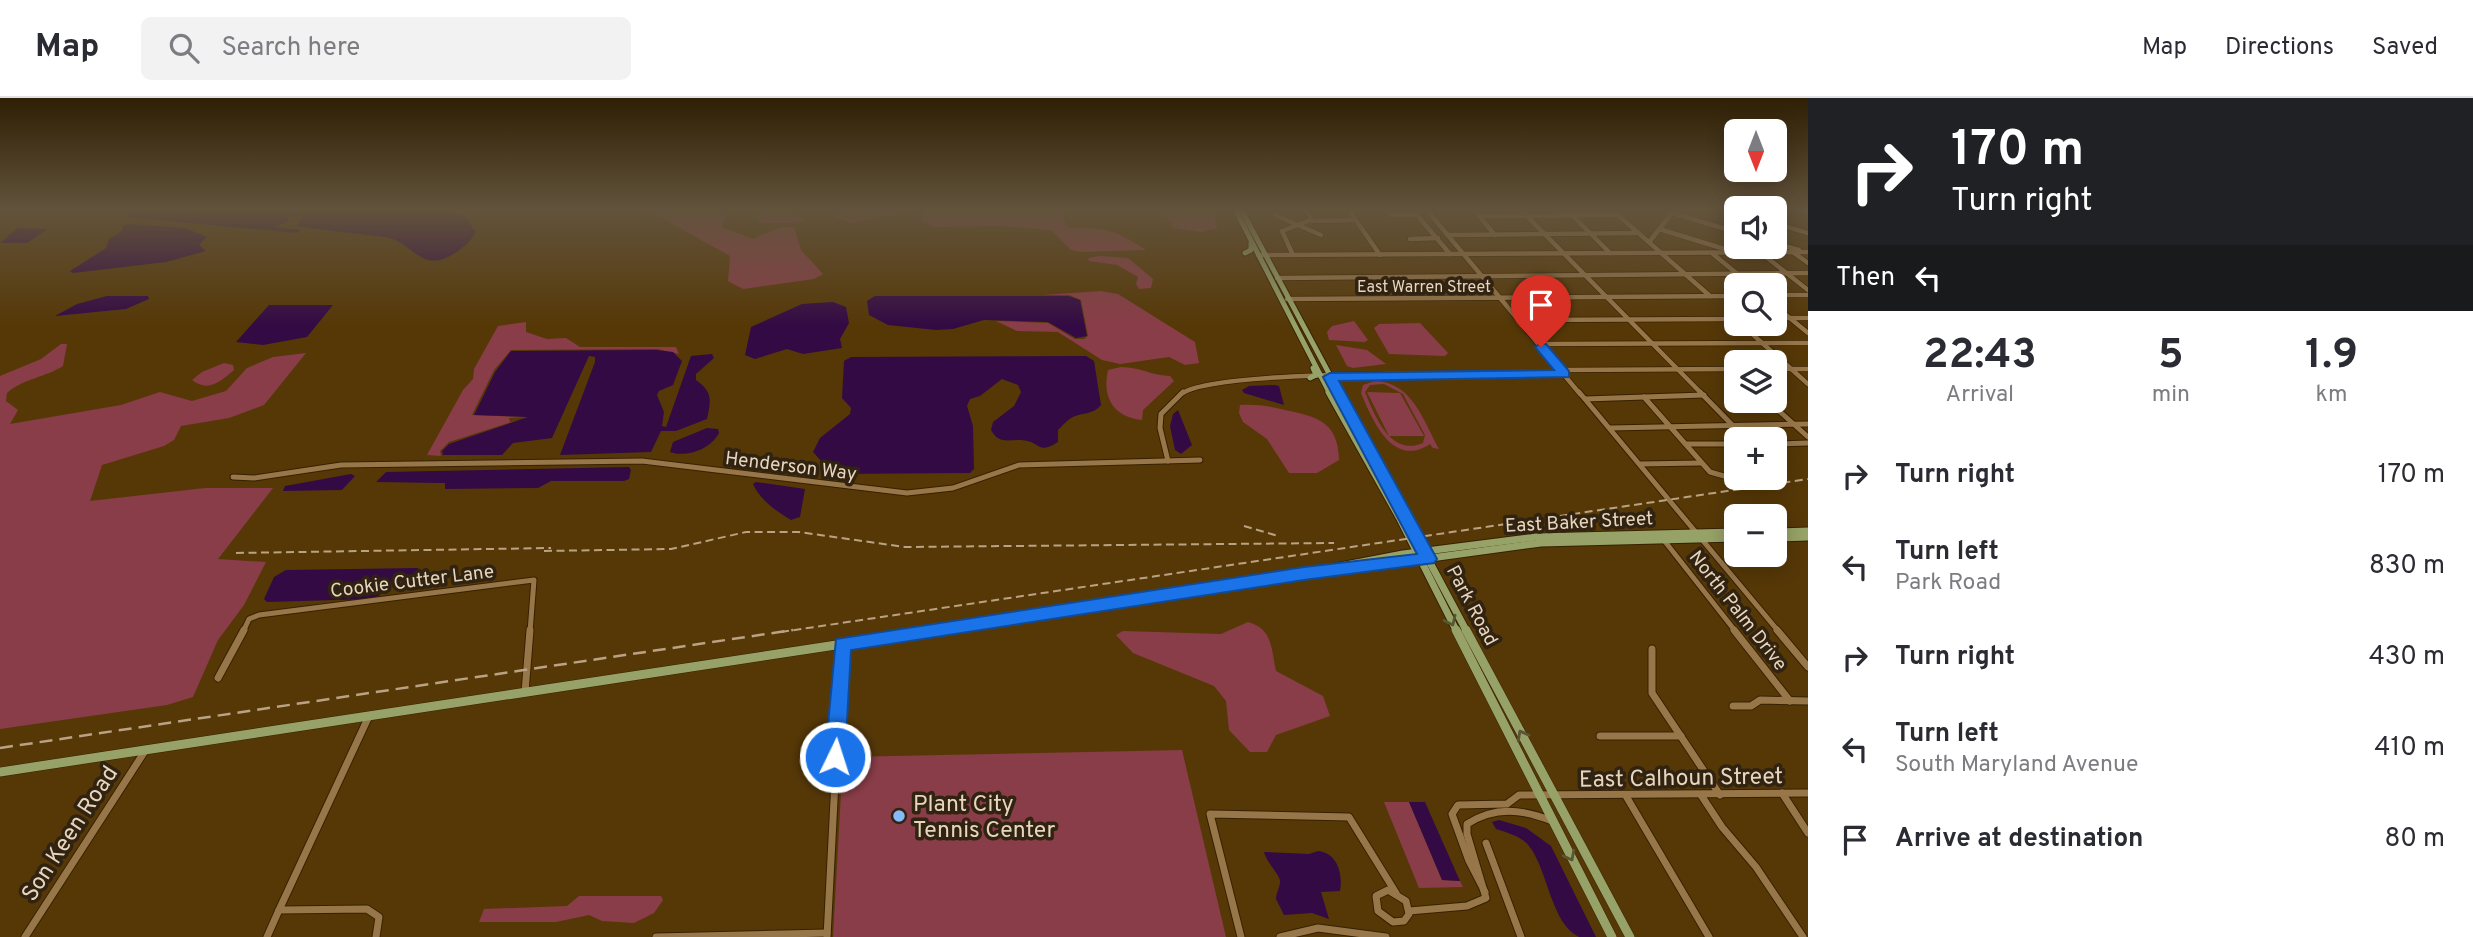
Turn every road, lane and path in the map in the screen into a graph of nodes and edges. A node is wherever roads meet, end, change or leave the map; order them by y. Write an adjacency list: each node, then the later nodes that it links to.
1 (1251, 248): 16 (main road)
2 (1256, 248): 23 (main road, Park Road)
3 (1258, 248): 23 (main road)
4 (1259, 248): 23 (main road, Park Road)
5 (1289, 248): 25 (street)
6 (1375, 248): 24 (street)
7 (1446, 248): 21 (street)
8 (1458, 248): 22 (street)
9 (1555, 248): 17 (street)
10 (1605, 248): 18 (street)
11 (1656, 248): 19 (street)
12 (1724, 252): 20 (street)
13 (1787, 252): 14 (street)
14 (1793, 252): 15 (street); 27 (street)
15 (1805, 252)
16 (1245, 253)
17 (1560, 253): 18 (street); 22 (street); 36 (street)
18 (1610, 253): 19 (street)
19 (1660, 253): 20 (street); 32 (street)
20 (1712, 253): 28 (street)
21 (1450, 254): 22 (street); 24 (street)
22 (1463, 254): 35 (street)
23 (1262, 255): 25 (street); 37 (main road, Park Road); 44 (main road, Park Road)
24 (1380, 255): 25 (street)
25 (1293, 256)
26 (1769, 259): 29 (street)
27 (1808, 264)
28 (1736, 273)
29 (1786, 273)
30 (1787, 273): 31 (street)
31 (1808, 273)
32 (1684, 274): 33 (street); 36 (street); 40 (street)
33 (1724, 274)
34 (1787, 274): 38 (street)
35 (1482, 276): 36 (street); 37 (street); 42 (street)
36 (1582, 276): 43 (street)
37 (1277, 278): 44 (main road, Park Road)
38 (1808, 293): 39 (street)
39 (1787, 294)
40 (1710, 296): 41 (street, East Warren Street); 43 (street, East Warren Street)
41 (1724, 296)
42 (1499, 297): 43 (street, East Warren Street); 44 (street, East Warren Street); 49 (street)
43 (1603, 297): 50 (street)
44 (1284, 299): 56 (main road, Park Road); 66 (main road, Park Road)
45 (1787, 316): 46 (street)
46 (1790, 318): 47 (street); 51 (street)
47 (1808, 318)
48 (1724, 319): 50 (street)
49 (1519, 320): 50 (street); 57 (street)
50 (1626, 320): 54 (street)
51 (1808, 333)
52 (1755, 336): 55 (street)
53 (1808, 342): 55 (street)
54 (1650, 343): 55 (street); 57 (street); 61 (street)
55 (1763, 343): 59 (street)
56 (1304, 344): 64 (main road); 65 (main road, Park Road); 66 (main road)
57 (1539, 344): 63 (street)
58 (1787, 369): 59 (street)
59 (1791, 369): 60 (street); 67 (street)
60 (1808, 369)
61 (1678, 370): 62 (street); 63 (street); 68 (street)
62 (1724, 370)
63 (1563, 372): 66 (street); 70 (street)
64 (1310, 377): 65 (street); 84 (street)
65 (1320, 377): 66 (street); 72 (main road); 97 (main road, Park Road)
66 (1330, 377): 72 (main road, Park Road)
67 (1808, 384)
68 (1704, 395): 69 (street); 75 (street)
69 (1644, 397): 70 (street); 76 (street)
70 (1585, 399): 77 (street)
71 (1781, 413): 73 (street)
72 (1351, 416): 97 (main road, Park Road)
73 (1793, 424): 74 (street); 75 (street); 78 (street)
74 (1808, 424)
75 (1733, 426): 76 (street)
76 (1672, 427): 77 (street); 80 (street)
77 (1610, 428): 86 (street)
78 (1808, 438)
79 (1808, 443): 82 (street)
80 (1687, 444): 81 (street); 85 (street)
81 (1724, 444)
82 (1787, 444)
83 (1200, 460): 84 (street, Henderson Way)
84 (1168, 461): 88 (street, Henderson Way)
85 (1701, 463): 86 (street); 87 (street)
86 (1640, 464): 92 (street)
87 (1724, 475)
88 (233, 477)
89 (1787, 531): 90 (main road)
90 (1808, 531)
91 (1724, 533): 92 (main road, East Baker Street)
92 (1699, 536): 93 (main road, East Baker Street); 96 (main road, East Baker Street); 97 (main road, East Baker Street); 100 (street)
93 (1724, 537)
94 (1808, 537): 95 (main road)
95 (1787, 538)
96 (1663, 539): 97 (main road, East Baker Street); 105 (street, North Palm Drive)
97 (1423, 555): 98 (main road); 115 (main road, Park Road, one-way to 115); 116 (main road, Park Road, one-way to 97)
98 (842, 644): 104 (main road); 134 (street)
99 (1652, 649): 110 (street)
100 (1798, 655): 101 (street); 102 (street)
101 (1808, 655)
102 (1808, 667)
103 (218, 678): 104 (street, Cookie Cutter Lane)
104 (525, 692): 108 (main road)
105 (1790, 701): 106 (street); 107 (street)
106 (1808, 701)
107 (1733, 706)
108 (369, 716): 111 (main road); 131 (street)
109 (1600, 736): 110 (street)
110 (1681, 736): 118 (street)
111 (145, 750): 112 (main road); 136 (street, Son Keen Road)
112 (0, 772)
113 (1782, 793): 114 (street, East Calhoun Street); 118 (street, East Calhoun Street); 124 (street)
114 (1808, 793)
115 (1539, 795): 116 (street, East Calhoun Street); 121 (street, East Calhoun Street); 123 (main road, Park Road)
116 (1555, 795): 119 (street, East Calhoun Street); 145 (main road, Park Road)
117 (1701, 795): 118 (street, East Calhoun Street); 119 (street, East Calhoun Street); 147 (street)
118 (1720, 795)
119 (1626, 796): 146 (street)
120 (1473, 803): 121 (street); 122 (street); 125 (street)
121 (1509, 807): 122 (street); 123 (street)
122 (1481, 814): 125 (street)
123 (1552, 821): 144 (main road, Park Road, one-way to 144)
124 (1808, 832)
125 (1462, 833): 127 (street); 129 (street)
126 (1486, 843): 128 (street)
127 (1485, 882): 128 (street); 129 (street)
128 (1501, 883): 143 (street)
129 (1485, 892): 132 (street)
130 (1396, 893): 132 (street); 133 (street); 140 (street)
131 (279, 910): 137 (street); 138 (street)
132 (1409, 911): 133 (street)
133 (1390, 920): 142 (street)
134 (827, 935): 135 (street)
135 (721, 936): 139 (street)
136 (25, 937)
137 (267, 937)
138 (376, 937)
139 (657, 937)
140 (1241, 937)
141 (1280, 937): 142 (street)
142 (1386, 937)
143 (1521, 937)
144 (1612, 937)
145 (1630, 937)
146 (1709, 937)
147 (1803, 937)

